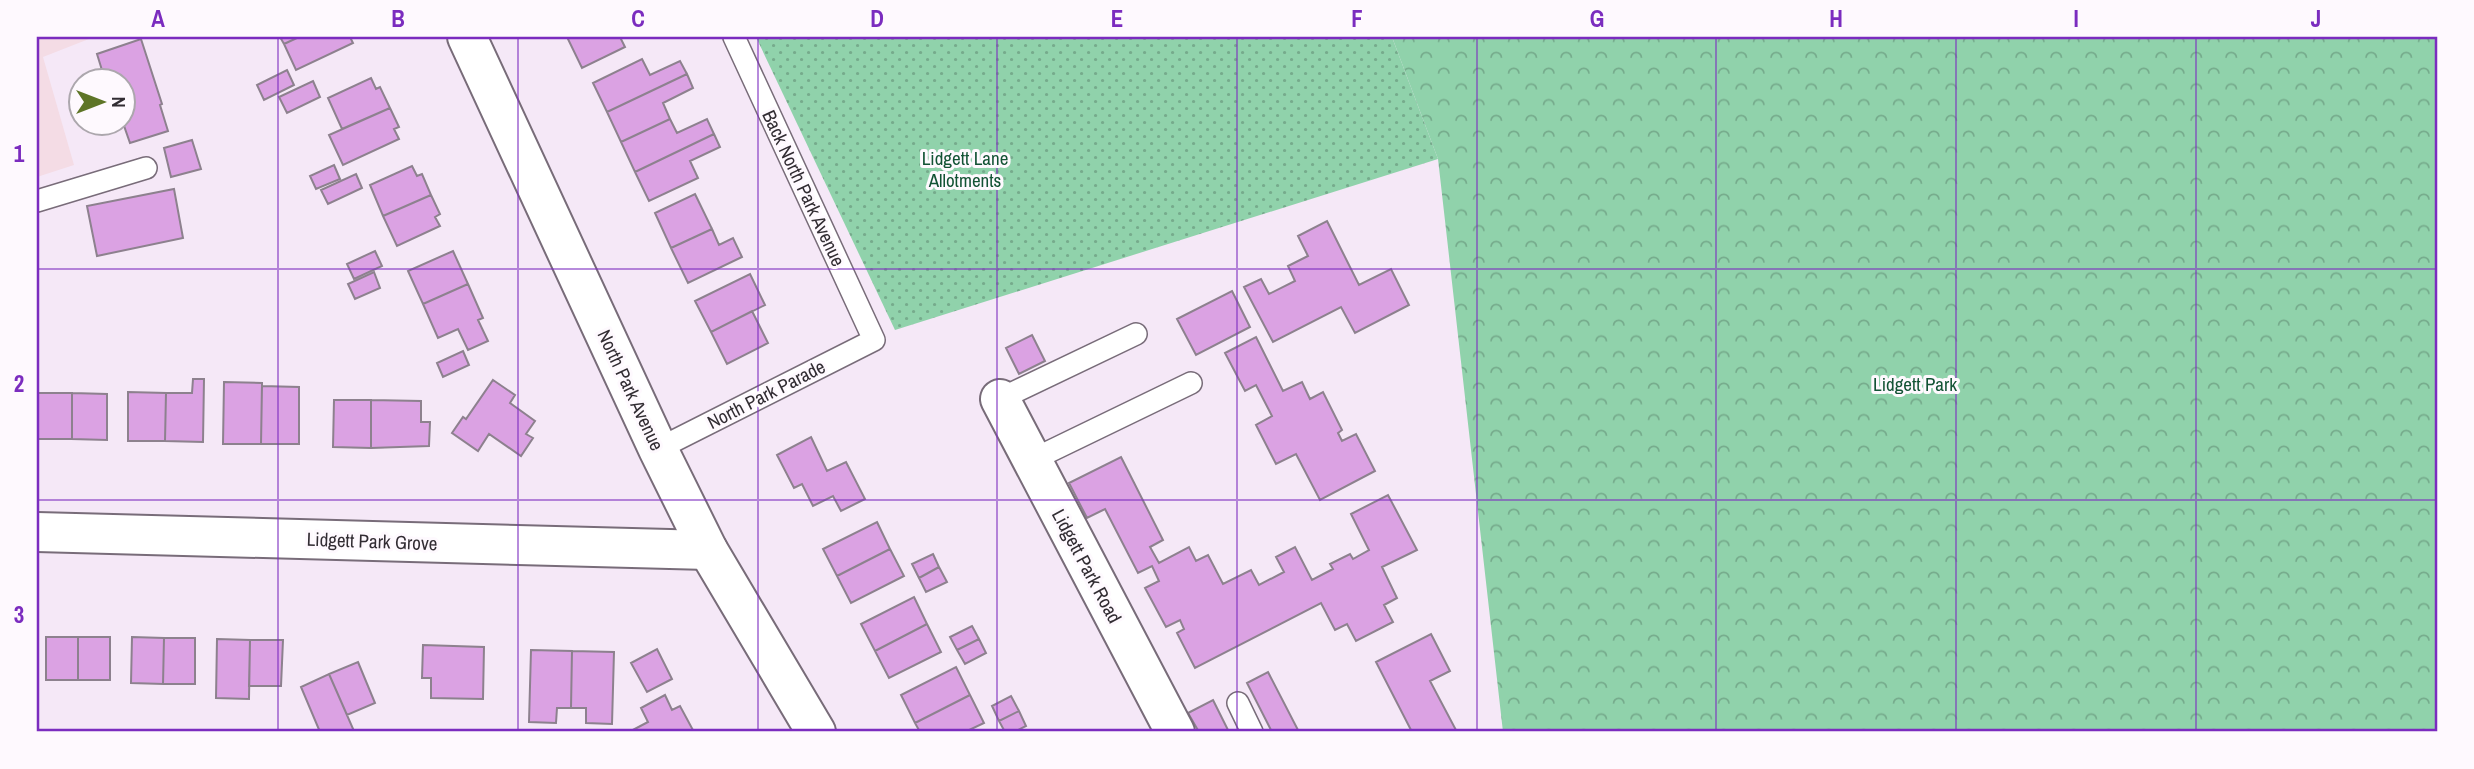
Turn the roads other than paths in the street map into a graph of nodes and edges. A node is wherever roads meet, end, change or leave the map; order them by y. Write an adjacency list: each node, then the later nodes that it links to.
1 (467, 37): 9 (street, North Park Avenue)
2 (734, 37): 6 (lane, Back North Park Avenue)
3 (146, 168): 4 (lane)
4 (37, 201)
5 (1136, 334): 8 (lane)
6 (874, 340): 9 (lane, North Park Parade)
7 (1191, 383): 10 (lane)
8 (1000, 399): 10 (street, Lidgett Park Road)
9 (658, 449): 12 (street, North Park Avenue)
10 (1032, 460): 15 (street, Lidgett Park Road)
11 (37, 532): 12 (street, Lidgett Park Grove)
12 (708, 551): 14 (street, North Park Avenue)
13 (1238, 703): 16 (lane)
14 (816, 732)
15 (1175, 732)
16 (1252, 732)

